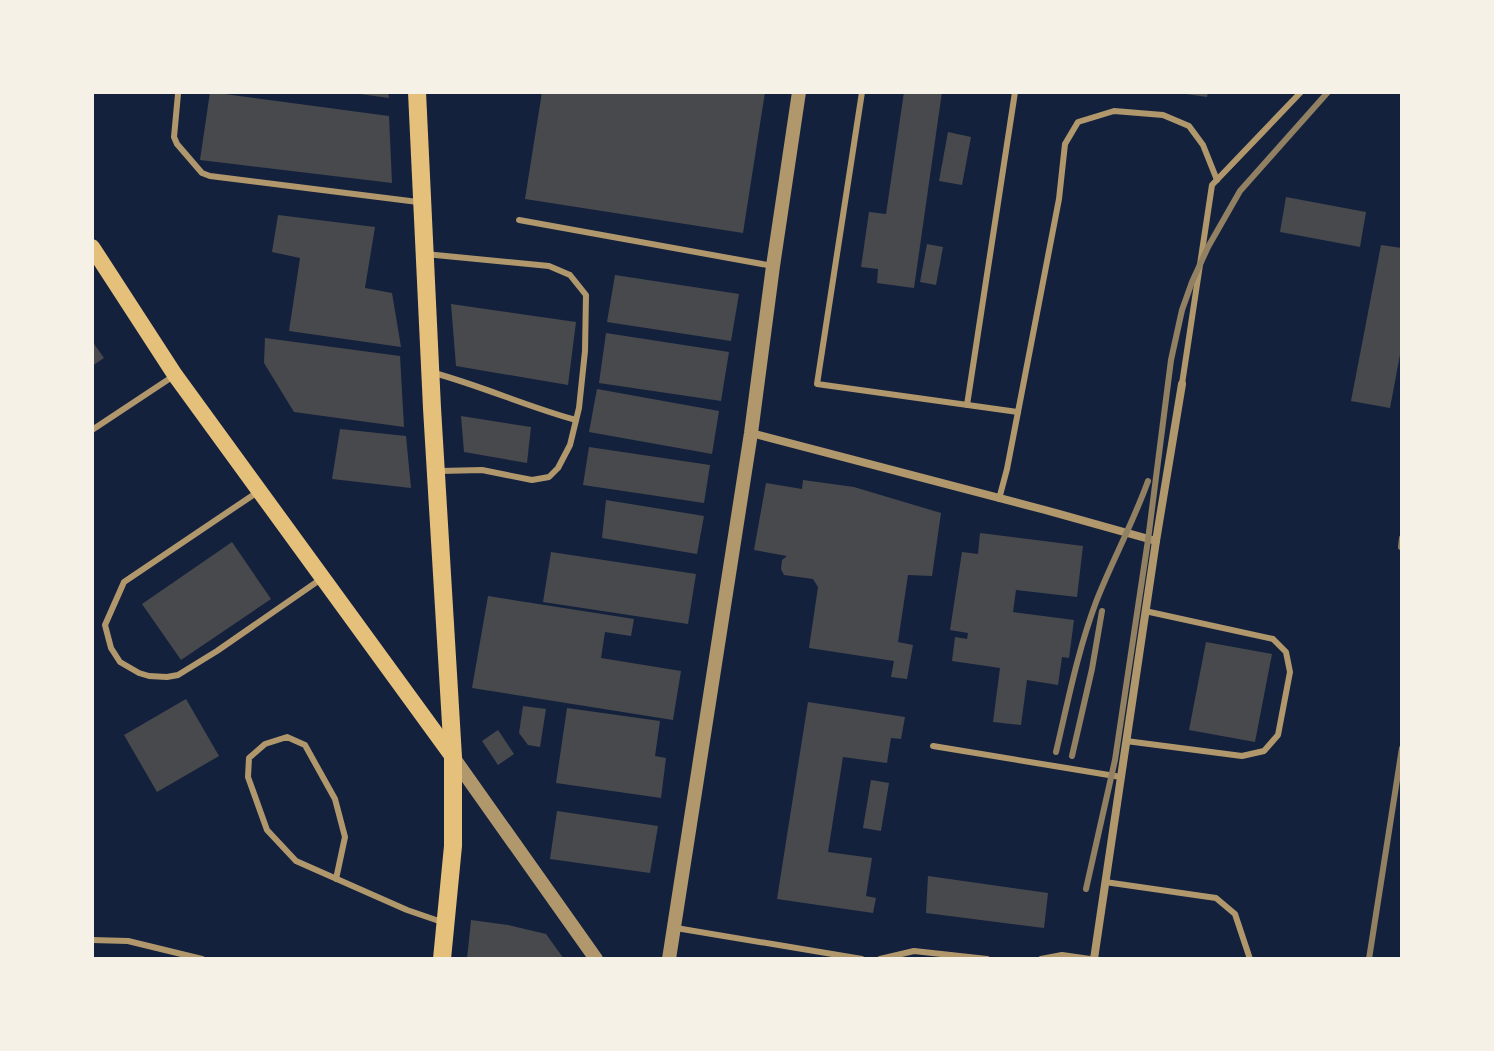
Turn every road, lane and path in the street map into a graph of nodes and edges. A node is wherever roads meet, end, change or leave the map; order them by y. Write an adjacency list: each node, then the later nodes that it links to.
1 (417, 92): 8 (main road)
2 (799, 92): 12 (street)
3 (862, 92): 16 (lane)
4 (1015, 92): 16 (lane)
5 (1301, 92): 7 (lane)
6 (178, 94): 8 (lane)
7 (1217, 180): 15 (lane); 17 (lane)
8 (422, 203): 11 (main road)
9 (519, 220): 12 (lane)
10 (92, 247): 14 (main road)
11 (425, 254): 13 (main road); 18 (lane)
12 (773, 266): 20 (street)
13 (431, 372): 18 (lane); 21 (main road)
14 (175, 375): 19 (lane); 22 (main road)
15 (1182, 384): 24 (street)
16 (967, 405): 17 (lane)
17 (1018, 412): 23 (lane)
18 (576, 420): 21 (lane)
19 (92, 430)
20 (751, 433): 23 (street); 34 (street)
21 (436, 472): 29 (main road)
22 (259, 491): 25 (main road); 25 (lane)
23 (999, 499): 24 (street)
24 (1156, 541): 26 (street)
25 (322, 578): 29 (main road)
26 (1145, 611): 27 (street); 27 (lane)
27 (1126, 741): 30 (street)
28 (933, 746): 30 (lane)
29 (453, 757): 33 (main road); 38 (street)
30 (1121, 777): 32 (street)
31 (336, 879): 31 (lane); 33 (lane)
32 (1105, 882): 44 (street); 45 (lane)
33 (446, 923): 37 (main road)
34 (674, 928): 39 (street); 40 (lane)
35 (92, 940): 36 (lane)
36 (202, 959)
37 (442, 959)
38 (596, 959)
39 (669, 959)
40 (862, 959)
41 (880, 959): 42 (lane)
42 (987, 959)
43 (1041, 959): 44 (lane)
44 (1092, 959)
45 (1250, 959)

